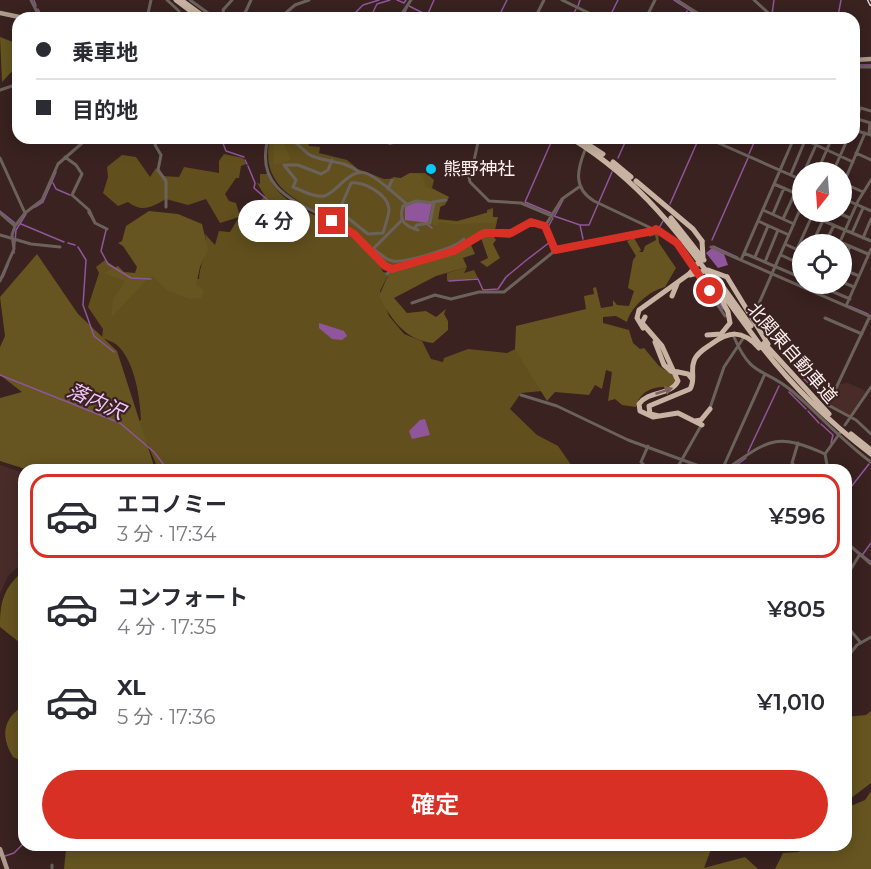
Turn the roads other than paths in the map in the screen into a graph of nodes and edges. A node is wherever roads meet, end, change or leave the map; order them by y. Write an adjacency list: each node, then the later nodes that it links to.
1 (167, 0): 9 (street)
2 (176, 0): 10 (highway)
3 (188, 0): 11 (highway)
4 (232, 0): 12 (street)
5 (308, 0): 13 (street)
6 (562, 0): 14 (street)
7 (677, 0): 15 (street)
8 (754, 0): 16 (street)
9 (179, 9)
10 (192, 12)
11 (203, 12)
12 (224, 12)
13 (287, 12)
14 (587, 12)
15 (696, 12)
16 (767, 12)
17 (860, 108): 18 (street)
18 (871, 111)
19 (871, 123): 20 (street)
20 (868, 134): 36 (street)
21 (81, 144): 39 (street)
22 (156, 144): 67 (street)
23 (267, 144): 119 (street)
24 (300, 144): 40 (street)
25 (477, 144): 75 (street)
26 (581, 144): 113 (highway, 北関東自動車道)
27 (587, 144): 50 (highway, 北関東自動車道)
28 (721, 144): 46 (street)
29 (791, 144): 46 (street)
30 (804, 144): 48 (street)
31 (830, 144): 35 (street)
32 (845, 144): 37 (street)
33 (816, 145): 35 (street); 42 (street)
34 (585, 150): 55 (street)
35 (827, 150): 37 (street); 43 (street)
36 (856, 153): 41 (street); 45 (street)
37 (840, 156): 44 (street); 45 (street)
38 (0, 158): 72 (street)
39 (66, 158): 72 (street); 87 (street)
40 (332, 160): 47 (street); 52 (street)
41 (871, 160)
42 (808, 162)
43 (822, 162)
44 (837, 162)
45 (853, 162)
46 (780, 170): 48 (street); 53 (street)
47 (360, 172): 52 (street); 58 (street)
48 (791, 174)
49 (392, 180): 58 (street)
50 (636, 181): 124 (highway, bridge); 145 (highway, 北関東自動車道)
51 (871, 181): 60 (street)
52 (342, 183): 54 (street)
53 (774, 184): 56 (street); 69 (street)
54 (349, 187): 54 (street)
55 (579, 187): 75 (street); 88 (street)
56 (784, 188): 59 (street); 74 (street)
57 (852, 188): 60 (street)
58 (388, 189): 64 (street)
59 (792, 192)
60 (863, 192): 66 (street)
61 (446, 200): 65 (street)
62 (792, 200): 76 (street)
63 (852, 202): 66 (street)
64 (406, 203): 65 (street); 78 (street)
65 (433, 203): 78 (street)
66 (856, 204): 68 (street); 73 (street)
67 (166, 207)
68 (863, 207): 70 (street); 91 (street)
69 (763, 210): 74 (street); 79 (street)
70 (871, 211)
71 (0, 213): 84 (street)
72 (25, 213): 84 (street)
73 (852, 213)
74 (773, 215): 76 (street)
75 (552, 216): 85 (street)
76 (783, 219): 82 (street)
77 (871, 219): 96 (street)
78 (402, 220): 106 (street)
79 (758, 221): 86 (street); 108 (street)
80 (827, 222): 83 (street)
81 (848, 222): 90 (street)
82 (794, 224): 95 (street)
83 (834, 225): 90 (street); 92 (street)
84 (15, 226): 97 (street)
85 (545, 226): 105 (street); 119 (street)
86 (768, 226): 89 (street); 111 (street)
87 (107, 229)
88 (656, 229): 105 (street); 116 (street)
89 (778, 230): 95 (street); 117 (street)
90 (845, 230): 91 (street); 93 (street)
91 (852, 233): 96 (street)
92 (830, 234)
93 (843, 234)
94 (0, 235): 97 (street)
95 (790, 235): 100 (street)
96 (863, 238): 99 (street)
97 (13, 239): 103 (street); 126 (street)
98 (464, 239): 106 (street)
99 (871, 242)
100 (785, 244): 101 (street); 109 (street)
101 (792, 247)
102 (852, 247): 110 (street)
103 (60, 248)
104 (871, 249): 110 (street)
105 (555, 250): 133 (street)
106 (371, 251): 112 (street)
107 (702, 253): 114 (street)
108 (744, 253): 111 (street); 114 (street)
109 (781, 255): 115 (street); 118 (street)
110 (869, 255): 125 (street)
111 (754, 257): 117 (street)
112 (368, 258)
113 (697, 259): 116 (street); 141 (highway); 149 (highway, 北関東自動車道)
114 (741, 260): 120 (street)
115 (792, 260)
116 (690, 261): 135 (street)
117 (765, 262): 118 (street)
118 (776, 266): 120 (street); 121 (street)
119 (392, 269): 123 (street)
120 (773, 273): 127 (street); 137 (street)
121 (792, 273)
122 (852, 273): 125 (street)
123 (387, 274)
124 (689, 274): 131 (highway); 145 (highway, bridge); 147 (highway)
125 (859, 276): 128 (street)
126 (0, 281)
127 (792, 281)
128 (854, 288): 132 (street)
129 (820, 294): 134 (street)
130 (840, 294): 132 (street)
131 (672, 296)
132 (850, 299): 134 (street)
133 (412, 303)
134 (846, 306): 138 (street)
135 (725, 316)
136 (645, 317): 147 (highway)
137 (753, 317)
138 (871, 317): 140 (street)
139 (825, 318): 140 (street)
140 (862, 334): 155 (street)
141 (707, 335)
142 (734, 337): 144 (street)
143 (744, 337): 144 (street)
144 (738, 348): 148 (street); 153 (street)
145 (773, 354): 163 (highway, 北関東自動車道)
146 (676, 357): 147 (highway)
147 (674, 370): 150 (highway); 154 (highway, one-way to 147)
148 (764, 376): 159 (street); 171 (street)
149 (787, 376): 150 (highway); 165 (highway, 北関東自動車道)
150 (692, 387): 154 (highway)
151 (871, 387): 155 (street)
152 (521, 394): 162 (street)
153 (710, 409): 156 (highway); 157 (street)
154 (659, 416): 156 (highway)
155 (850, 417): 158 (street); 160 (street)
156 (693, 420): 157 (highway)
157 (702, 425): 166 (street)
158 (845, 425)
159 (839, 434): 164 (street); 167 (street)
160 (871, 434)
161 (798, 443): 164 (street); 172 (street); 173 (street)
162 (648, 446): 166 (street); 168 (street)
163 (871, 450)
164 (825, 454): 174 (street)
165 (871, 454)
166 (684, 459): 169 (street); 170 (street)
167 (871, 462)
168 (643, 464)
169 (680, 464)
170 (696, 464)
171 (726, 464)
172 (733, 464)
173 (793, 464)
174 (827, 464)
175 (852, 548): 176 (street)
176 (860, 555): 177 (street); 178 (street)
177 (871, 564)
178 (852, 568)
179 (852, 632): 181 (street)
180 (871, 637): 181 (street)
181 (861, 643): 182 (street)
182 (852, 653)
183 (0, 849): 184 (main road)
184 (7, 869)

